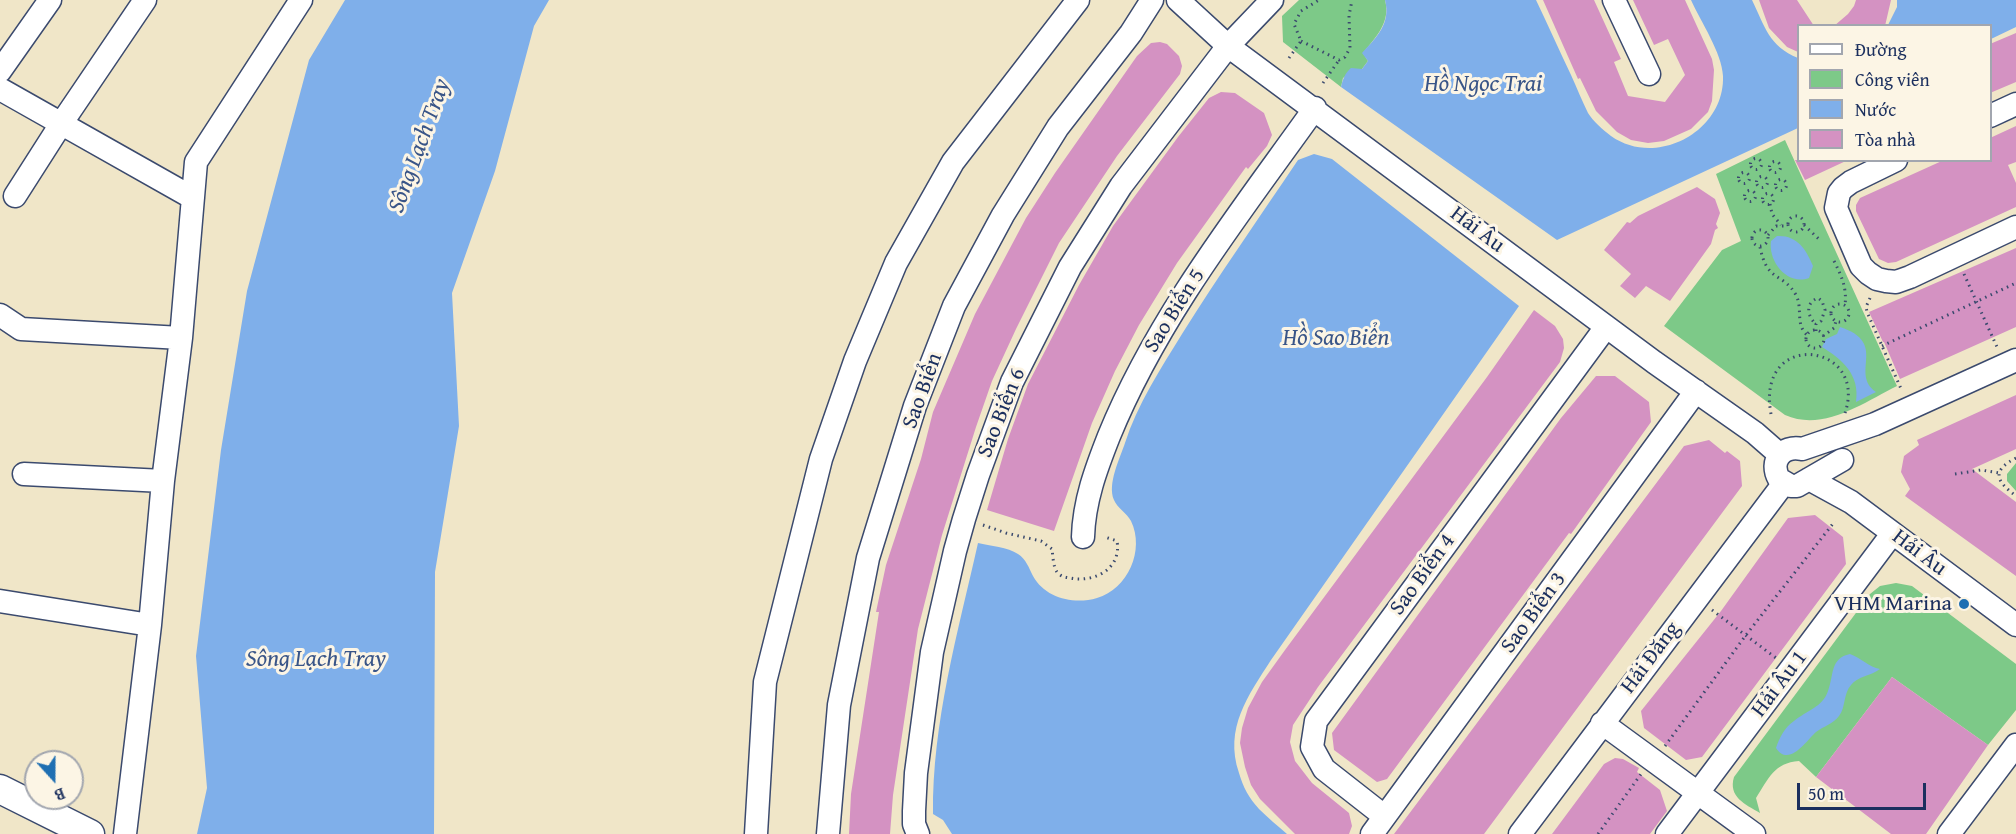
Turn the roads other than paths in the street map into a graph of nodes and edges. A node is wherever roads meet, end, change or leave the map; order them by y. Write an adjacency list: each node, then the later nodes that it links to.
1 (50, 0): 10 (street)
2 (145, 0): 16 (street)
3 (301, 0): 19 (street)
4 (1078, 0): 49 (street)
5 (1152, 0): 50 (street, Sao Biển)
6 (1178, 0): 9 (street, Hải Âu)
7 (1272, 0): 9 (street, Sao Biển 6)
8 (1614, 0): 11 (street)
9 (1228, 46): 14 (street, Hải Âu); 51 (street, Sao Biển 6)
10 (0, 71)
11 (1649, 74)
12 (0, 89): 16 (street)
13 (2016, 104): 15 (street)
14 (1315, 108): 22 (street, Hải Âu); 36 (street, Sao Biển 5)
15 (1992, 115)
16 (61, 124): 18 (street); 19 (street)
17 (1892, 162): 20 (street)
18 (15, 196)
19 (193, 198): 23 (street)
20 (2016, 227)
21 (0, 315): 23 (street)
22 (1606, 327): 25 (street, Hải Âu); 45 (street, Sao Biển 4)
23 (180, 338): 32 (street)
24 (2007, 354): 26 (street)
25 (1696, 391): 28 (street, Hải Âu); 45 (street, Sao Biển 3)
26 (1875, 424): 27 (street); 29 (street)
27 (1802, 449): 28 (street); 31 (street)
28 (1779, 454): 33 (street)
29 (1842, 460): 31 (street); 34 (street)
30 (24, 474): 32 (street)
31 (1809, 479): 33 (street); 34 (street, Hải Âu)
32 (163, 480): 38 (street)
33 (1784, 483): 40 (street, Hải Đăng)
34 (1851, 502): 35 (street, Hải Âu)
35 (1892, 534): 39 (street, Hải Âu); 43 (street, Hải Âu 1)
36 (1094, 537)
37 (0, 602): 38 (street)
38 (150, 625): 48 (street)
39 (2016, 625)
40 (1602, 723): 43 (street); 52 (street, Hải Đăng)
41 (2016, 745): 55 (street)
42 (0, 789): 47 (main road)
43 (1698, 791): 53 (street, Hải Âu 1); 54 (street)
44 (0, 808): 46 (main road)
45 (1378, 825)
46 (50, 834)
47 (90, 834)
48 (125, 834)
49 (756, 834)
50 (828, 834)
51 (918, 834)
52 (1520, 834)
53 (1667, 834)
54 (1754, 834)
55 (1949, 834)

